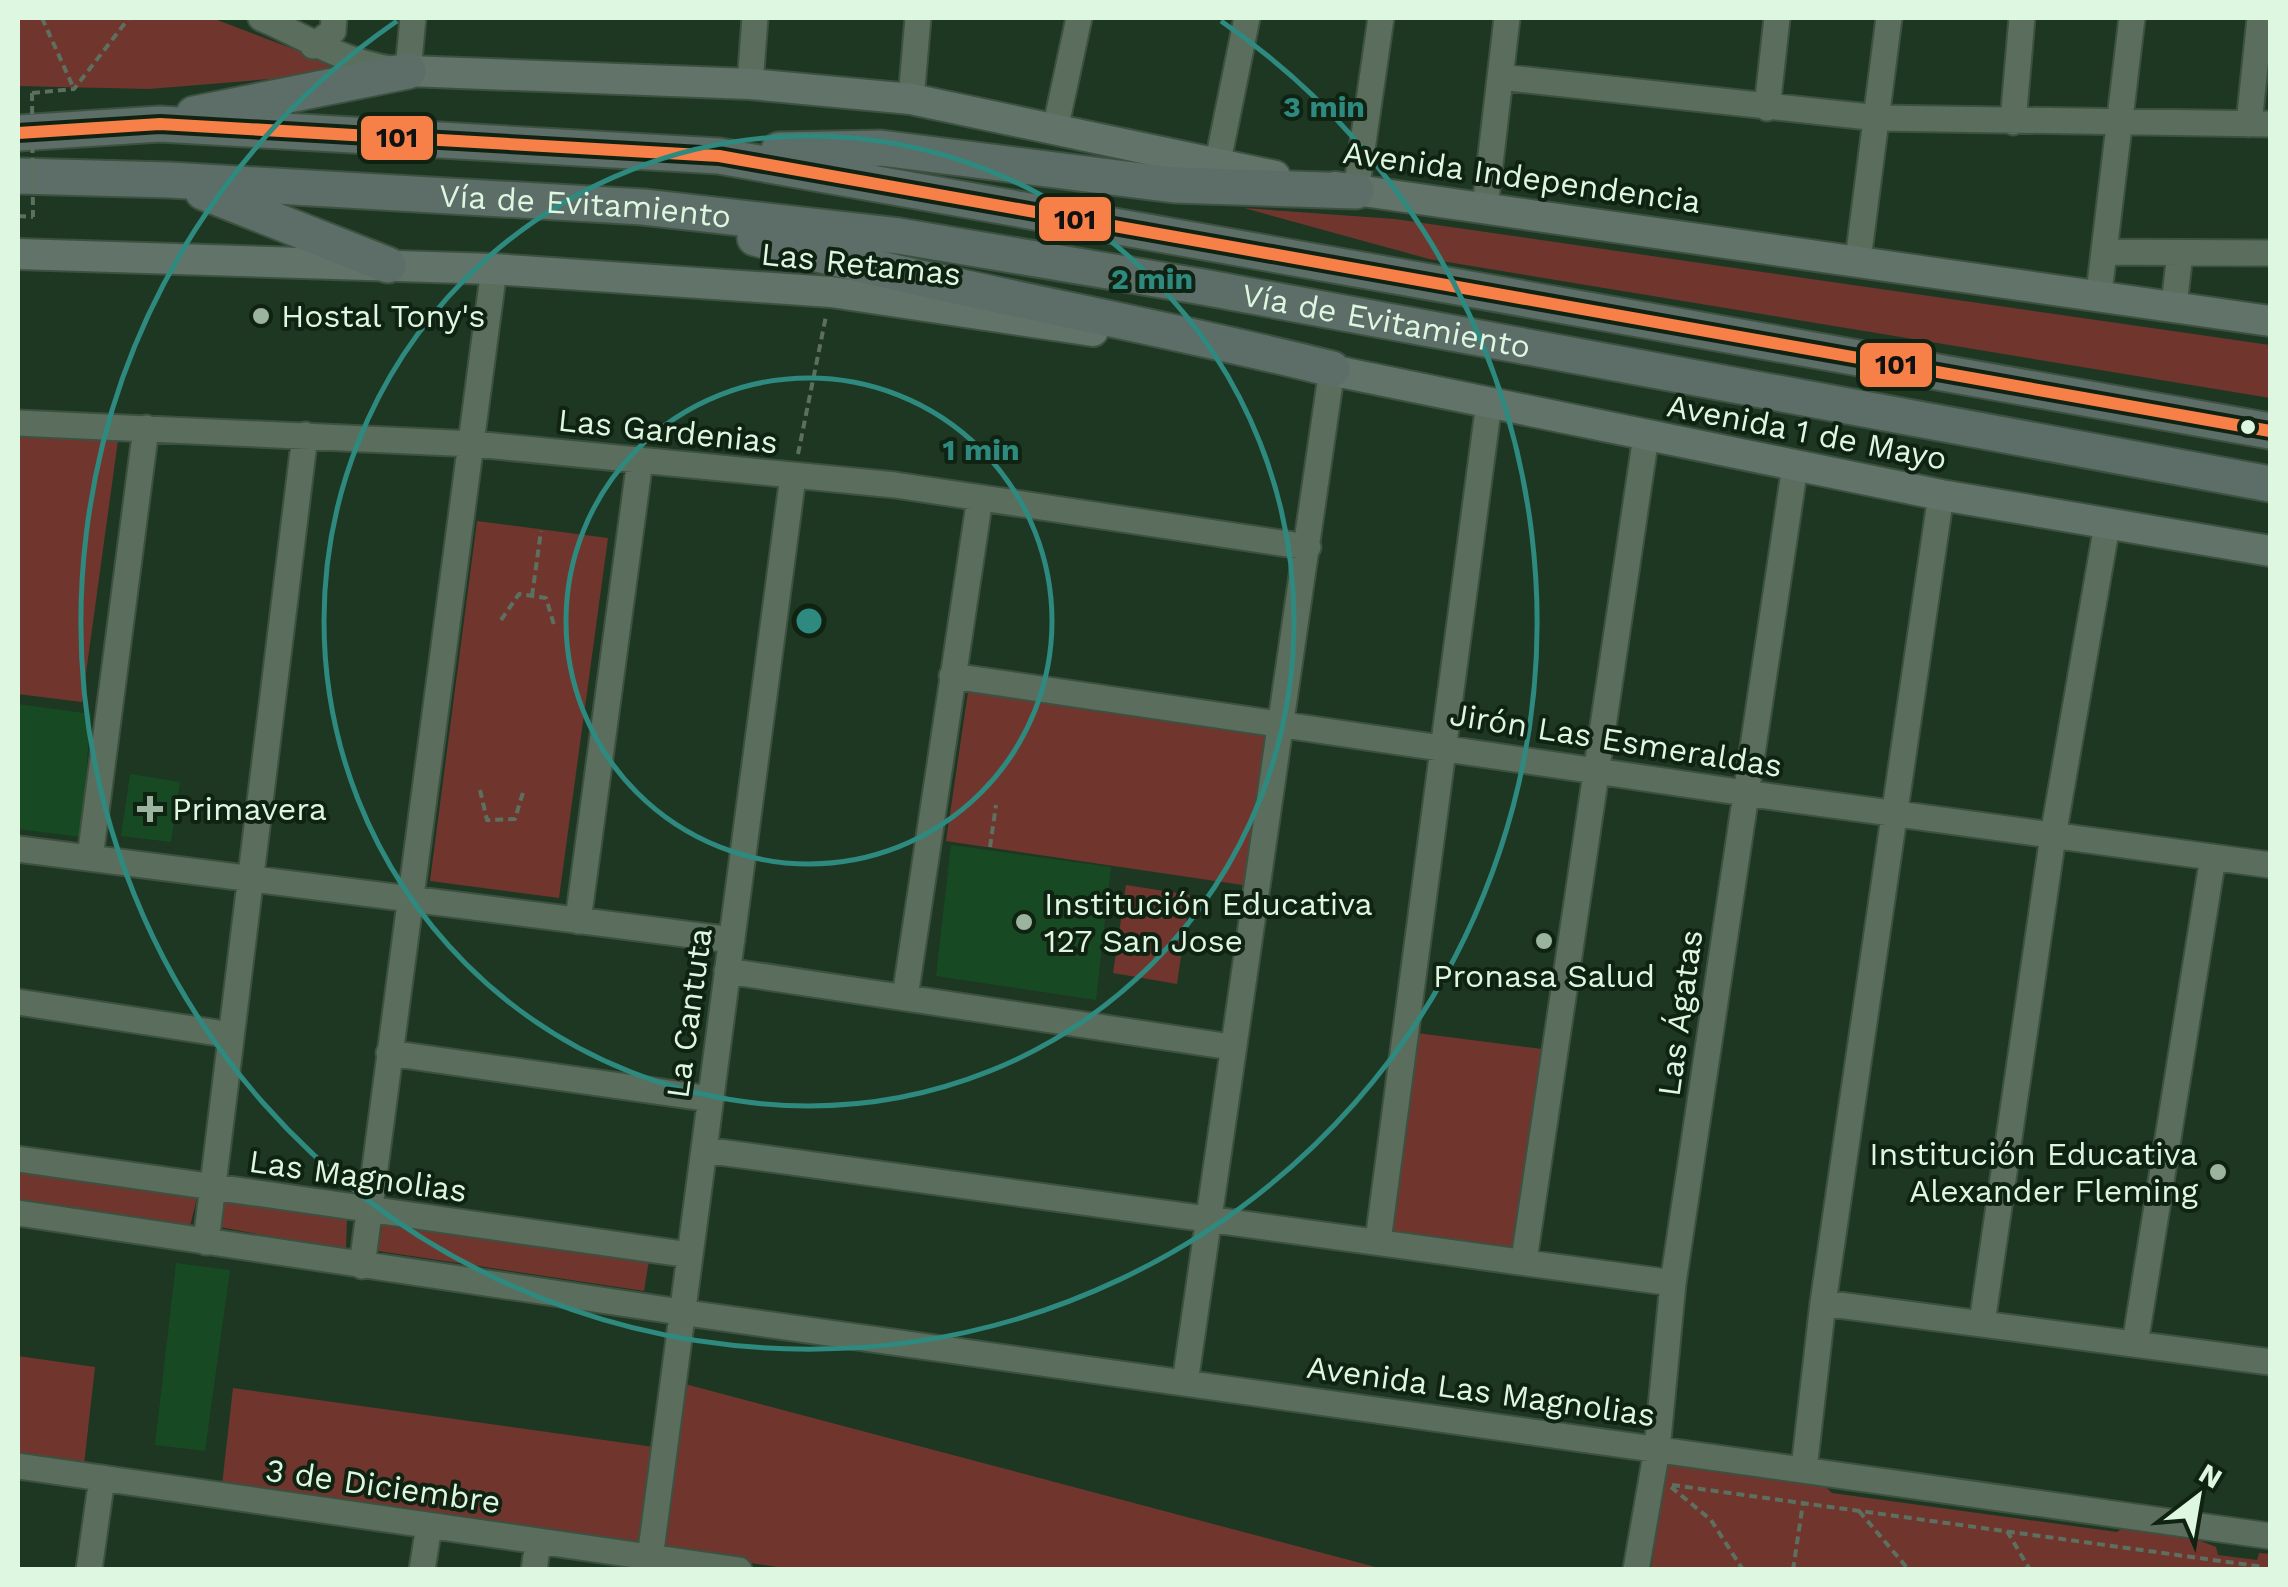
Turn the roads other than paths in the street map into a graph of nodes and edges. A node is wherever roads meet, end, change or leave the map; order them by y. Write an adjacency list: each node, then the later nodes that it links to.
1 (261, 18): 15 (street)
2 (334, 18): 15 (street)
3 (414, 18): 16 (street)
4 (755, 18): 18 (street)
5 (918, 18): 19 (street)
6 (1079, 18): 27 (street)
7 (1247, 18): 29 (street)
8 (1381, 18): 32 (street)
9 (1507, 18): 17 (street)
10 (1778, 18): 20 (street)
11 (1889, 18): 21 (street)
12 (2022, 18): 22 (street)
13 (2132, 18): 23 (street)
14 (2260, 18): 25 (street)
15 (313, 46): 16 (street)
16 (408, 70): 18 (main road, Avenida Independencia); 24 (highway)
17 (1500, 77): 20 (street); 34 (street)
18 (750, 84): 19 (main road, Avenida Independencia)
19 (911, 99): 27 (main road, Avenida Independencia)
20 (1767, 108): 21 (street)
21 (1878, 118): 22 (street); 38 (street)
22 (2012, 122): 23 (street)
23 (2120, 122): 25 (street); 35 (street)
24 (160, 124): 26 (highway, Vía de Evitamiento); 28 (highway, Vía de Evitamiento)
25 (2260, 124)
26 (25, 130)
27 (1055, 130): 29 (main road, Avenida Independencia)
28 (719, 156): 32 (highway); 49 (highway, Vía de Evitamiento)
29 (1217, 166): 32 (main road, Avenida Independencia)
30 (18, 176): 31 (highway, Vía de Evitamiento)
31 (169, 180): 33 (highway, Vía de Evitamiento); 40 (highway)
32 (1356, 191): 34 (main road, Avenida Independencia)
33 (643, 207): 45 (highway); 56 (highway, Vía de Evitamiento)
34 (1485, 207): 38 (main road, Avenida Independencia)
35 (2104, 252): 36 (street); 42 (street)
36 (2180, 252): 39 (street); 43 (street)
37 (18, 254): 40 (main road, Las Retamas)
38 (1858, 260): 42 (main road, Avenida Independencia)
39 (2266, 260)
40 (388, 265): 41 (main road, Las Retamas)
41 (494, 269): 45 (main road, Las Retamas); 52 (street)
42 (2099, 293): 43 (main road, Avenida Independencia)
43 (2174, 305): 44 (main road, Avenida Independencia)
44 (2270, 321)
45 (1332, 369): 46 (main road, Avenida 1 de Mayo); 61 (street)
46 (1489, 403): 51 (main road, Avenida 1 de Mayo); 66 (street)
47 (18, 422): 48 (street, Las Gardenias)
48 (146, 428): 50 (street, Las Gardenias); 73 (street)
49 (2264, 430)
50 (305, 435): 52 (street, Las Gardenias); 75 (street)
51 (1646, 436): 54 (main road, Avenida 1 de Mayo); 67 (street)
52 (474, 444): 53 (street, Las Gardenias); 76 (street)
53 (640, 460): 55 (street, Las Gardenias); 77 (street)
54 (1795, 466): 57 (main road, Avenida 1 de Mayo); 68 (street, Las Ágatas)
55 (793, 476): 58 (street, Las Gardenias); 78 (street, La Cantuta)
56 (2260, 482)
57 (1941, 495): 59 (main road, Avenida 1 de Mayo); 69 (street)
58 (980, 498): 61 (street, Las Gardenias); 64 (street)
59 (2107, 526): 60 (main road, Avenida 1 de Mayo); 70 (street)
60 (2223, 542): 62 (main road, Avenida 1 de Mayo); 63 (main road)
61 (1308, 548): 65 (street)
62 (2270, 551)
63 (2270, 562)
64 (952, 676): 65 (street, Jirón Las Esmeraldas); 80 (street)
65 (1283, 724): 66 (street, Jirón Las Esmeraldas); 83 (street)
66 (1443, 747): 67 (street, Jirón Las Esmeraldas); 92 (street)
67 (1597, 772): 68 (street, Jirón Las Esmeraldas); 95 (street)
68 (1744, 793): 69 (street, Jirón Las Esmeraldas); 97 (street, Las Ágatas)
69 (1893, 814): 70 (street, Jirón Las Esmeraldas); 98 (street)
70 (2052, 836): 72 (street, Jirón Las Esmeraldas); 100 (street)
71 (18, 849): 73 (street)
72 (2213, 857): 74 (street, Jirón Las Esmeraldas); 101 (street)
73 (90, 858): 75 (street)
74 (2270, 864)
75 (250, 879): 76 (street); 82 (street)
76 (411, 899): 77 (street); 84 (street)
77 (578, 921): 78 (street)
78 (732, 940): 79 (street, La Cantuta)
79 (728, 971): 80 (street); 85 (street, La Cantuta)
80 (905, 996): 83 (street)
81 (18, 1002): 82 (street)
82 (231, 1035): 88 (street)
83 (1232, 1047): 91 (street)
84 (390, 1053): 85 (street); 89 (street)
85 (711, 1099): 86 (street, La Cantuta)
86 (704, 1150): 91 (street); 94 (street, La Cantuta)
87 (18, 1159): 88 (street, Las Magnolias)
88 (212, 1189): 89 (street, Las Magnolias); 93 (street)
89 (371, 1210): 94 (street, Las Magnolias); 96 (street)
90 (18, 1213): 93 (street)
91 (1207, 1220): 92 (street); 103 (street)
92 (1378, 1241): 95 (street)
93 (206, 1242): 96 (street)
94 (690, 1255): 99 (street, La Cantuta)
95 (1524, 1260): 97 (street)
96 (362, 1266): 99 (street)
97 (1674, 1283): 104 (street, Las Ágatas)
98 (1823, 1302): 100 (street); 106 (street)
99 (682, 1312): 103 (street, Avenida Las Magnolias); 111 (street, La Cantuta)
100 (1982, 1324): 101 (street)
101 (2135, 1344): 102 (street)
102 (2270, 1362)
103 (1185, 1383): 104 (street, Avenida Las Magnolias)
104 (1657, 1449): 106 (street, Avenida Las Magnolias); 116 (street, Las Ágatas)
105 (18, 1466): 107 (street, 3 de Diciembre)
106 (1804, 1469): 109 (street, Avenida Las Magnolias)
107 (102, 1478): 108 (street, 3 de Diciembre); 112 (street)
108 (429, 1526): 110 (street, 3 de Diciembre); 113 (street)
109 (2270, 1536)
110 (538, 1542): 111 (street, 3 de Diciembre); 114 (street)
111 (658, 1562): 115 (street, 3 de Diciembre)
112 (89, 1570)
113 (422, 1570)
114 (534, 1570)
115 (739, 1570)
116 (1636, 1570)

